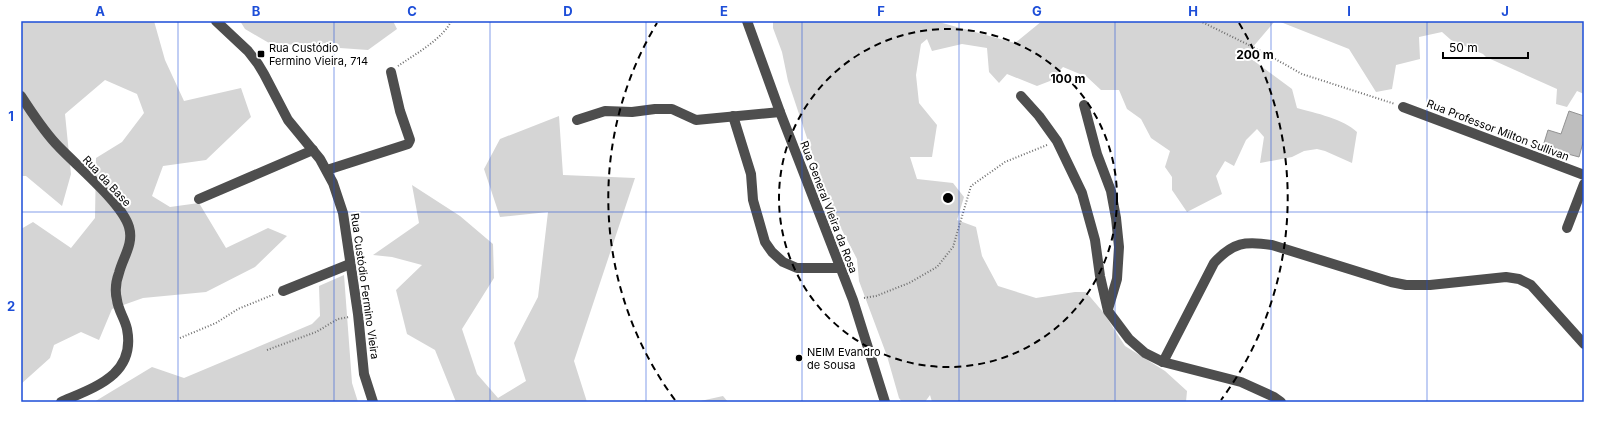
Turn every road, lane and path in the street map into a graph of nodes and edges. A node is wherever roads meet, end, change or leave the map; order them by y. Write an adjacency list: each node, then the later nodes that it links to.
1 (216, 21): 14 (street, Rua Custódio Fermino Vieira)
2 (452, 21): 5 (path)
3 (747, 21): 10 (street, Rua General Vieira da Rosa)
4 (1200, 21): 9 (path)
5 (391, 72): 15 (street)
6 (21, 96): 30 (street, Rua da Base)
7 (1021, 96): 13 (street)
8 (1084, 105): 24 (street)
9 (1403, 107): 16 (street, Rua Professor Milton Sullivan)
10 (780, 112): 11 (street); 21 (street, Rua General Vieira da Rosa)
11 (733, 116): 12 (street); 21 (street)
12 (577, 120)
13 (1057, 141): 23 (path); 24 (street)
14 (313, 150): 15 (street, Rua Custódio Fermino Vieira); 18 (street)
15 (327, 170): 20 (street, Rua Custódio Fermino Vieira)
16 (1584, 175)
17 (1584, 184): 19 (street)
18 (199, 199)
19 (1567, 228)
20 (350, 264): 22 (street); 25 (street, Rua Custódio Fermino Vieira)
21 (840, 268): 23 (street, Rua General Vieira da Rosa)
22 (283, 291): 26 (path)
23 (853, 300): 32 (street, Rua General Vieira da Rosa)
24 (1108, 311): 29 (street)
25 (358, 314): 28 (path); 31 (street, Rua Custódio Fermino Vieira)
26 (180, 338)
27 (1584, 344): 29 (street)
28 (267, 350)
29 (1163, 362): 33 (street)
30 (61, 402)
31 (373, 402)
32 (885, 402)
33 (1281, 402)

